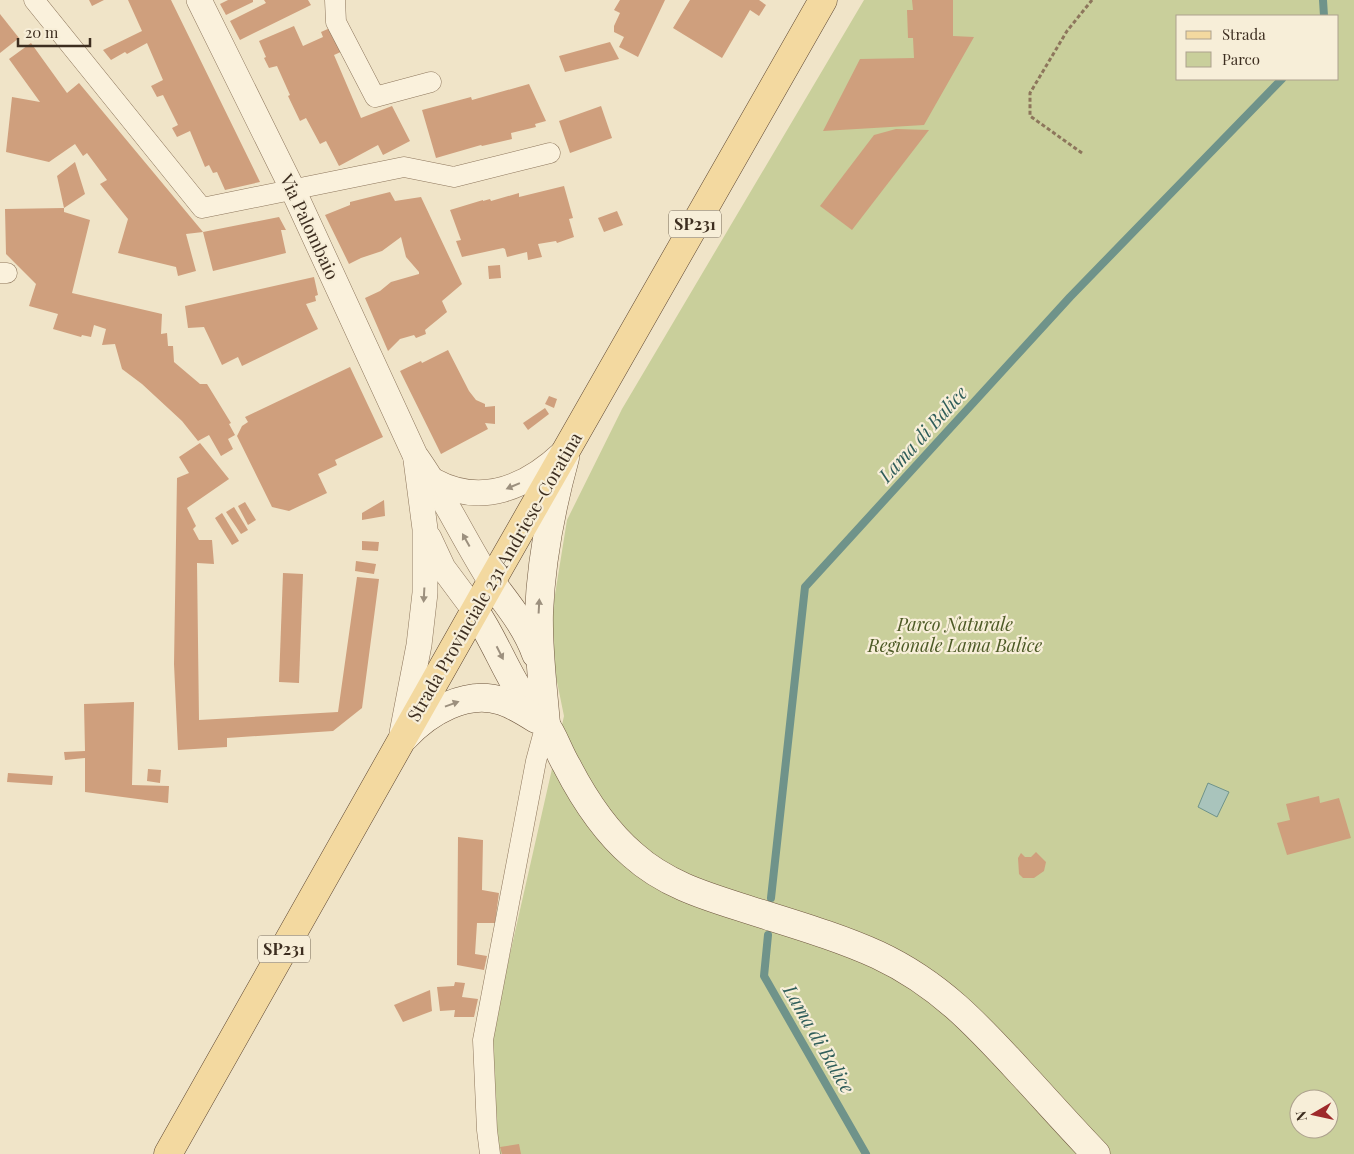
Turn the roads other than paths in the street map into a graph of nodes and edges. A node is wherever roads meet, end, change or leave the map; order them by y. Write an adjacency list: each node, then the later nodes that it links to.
1 (34, 0): 7 (street)
2 (199, 0): 7 (street, Via Palombaio)
3 (335, 0): 5 (street)
4 (823, 0): 8 (main road, Strada Provinciale 231 Andriese-Coratina / SP231)
5 (431, 82)
6 (550, 152): 7 (street)
7 (292, 190): 9 (street, Via Palombaio)
8 (568, 449): 10 (street, one-way to 10); 12 (main road, Strada Provinciale 231 Andriese-Coratina / SP231); 14 (main road, one-way to 8)
9 (415, 455): 10 (street, Via Palombaio); 11 (street, Via Palombaio)
10 (434, 481): 12 (street, Via Palombaio, one-way to 10)
11 (425, 529): 13 (street, Via Palombaio); 16 (street, Via Palombaio, one-way to 16)
12 (491, 582): 13 (main road, Strada Provinciale 231 Andriese-Coratina / SP231); 14 (main road)
13 (475, 611): 15 (main road, one-way to 15); 16 (main road, Strada Provinciale 231 Andriese-Coratina / SP231)
14 (542, 672): 15 (main road)
15 (546, 724): 16 (main road, one-way to 15); 18 (street); 19 (main road)
16 (400, 743): 17 (main road, Strada Provinciale 231 Andriese-Coratina / SP231)
17 (168, 1154)
18 (490, 1154)
19 (1096, 1154)

